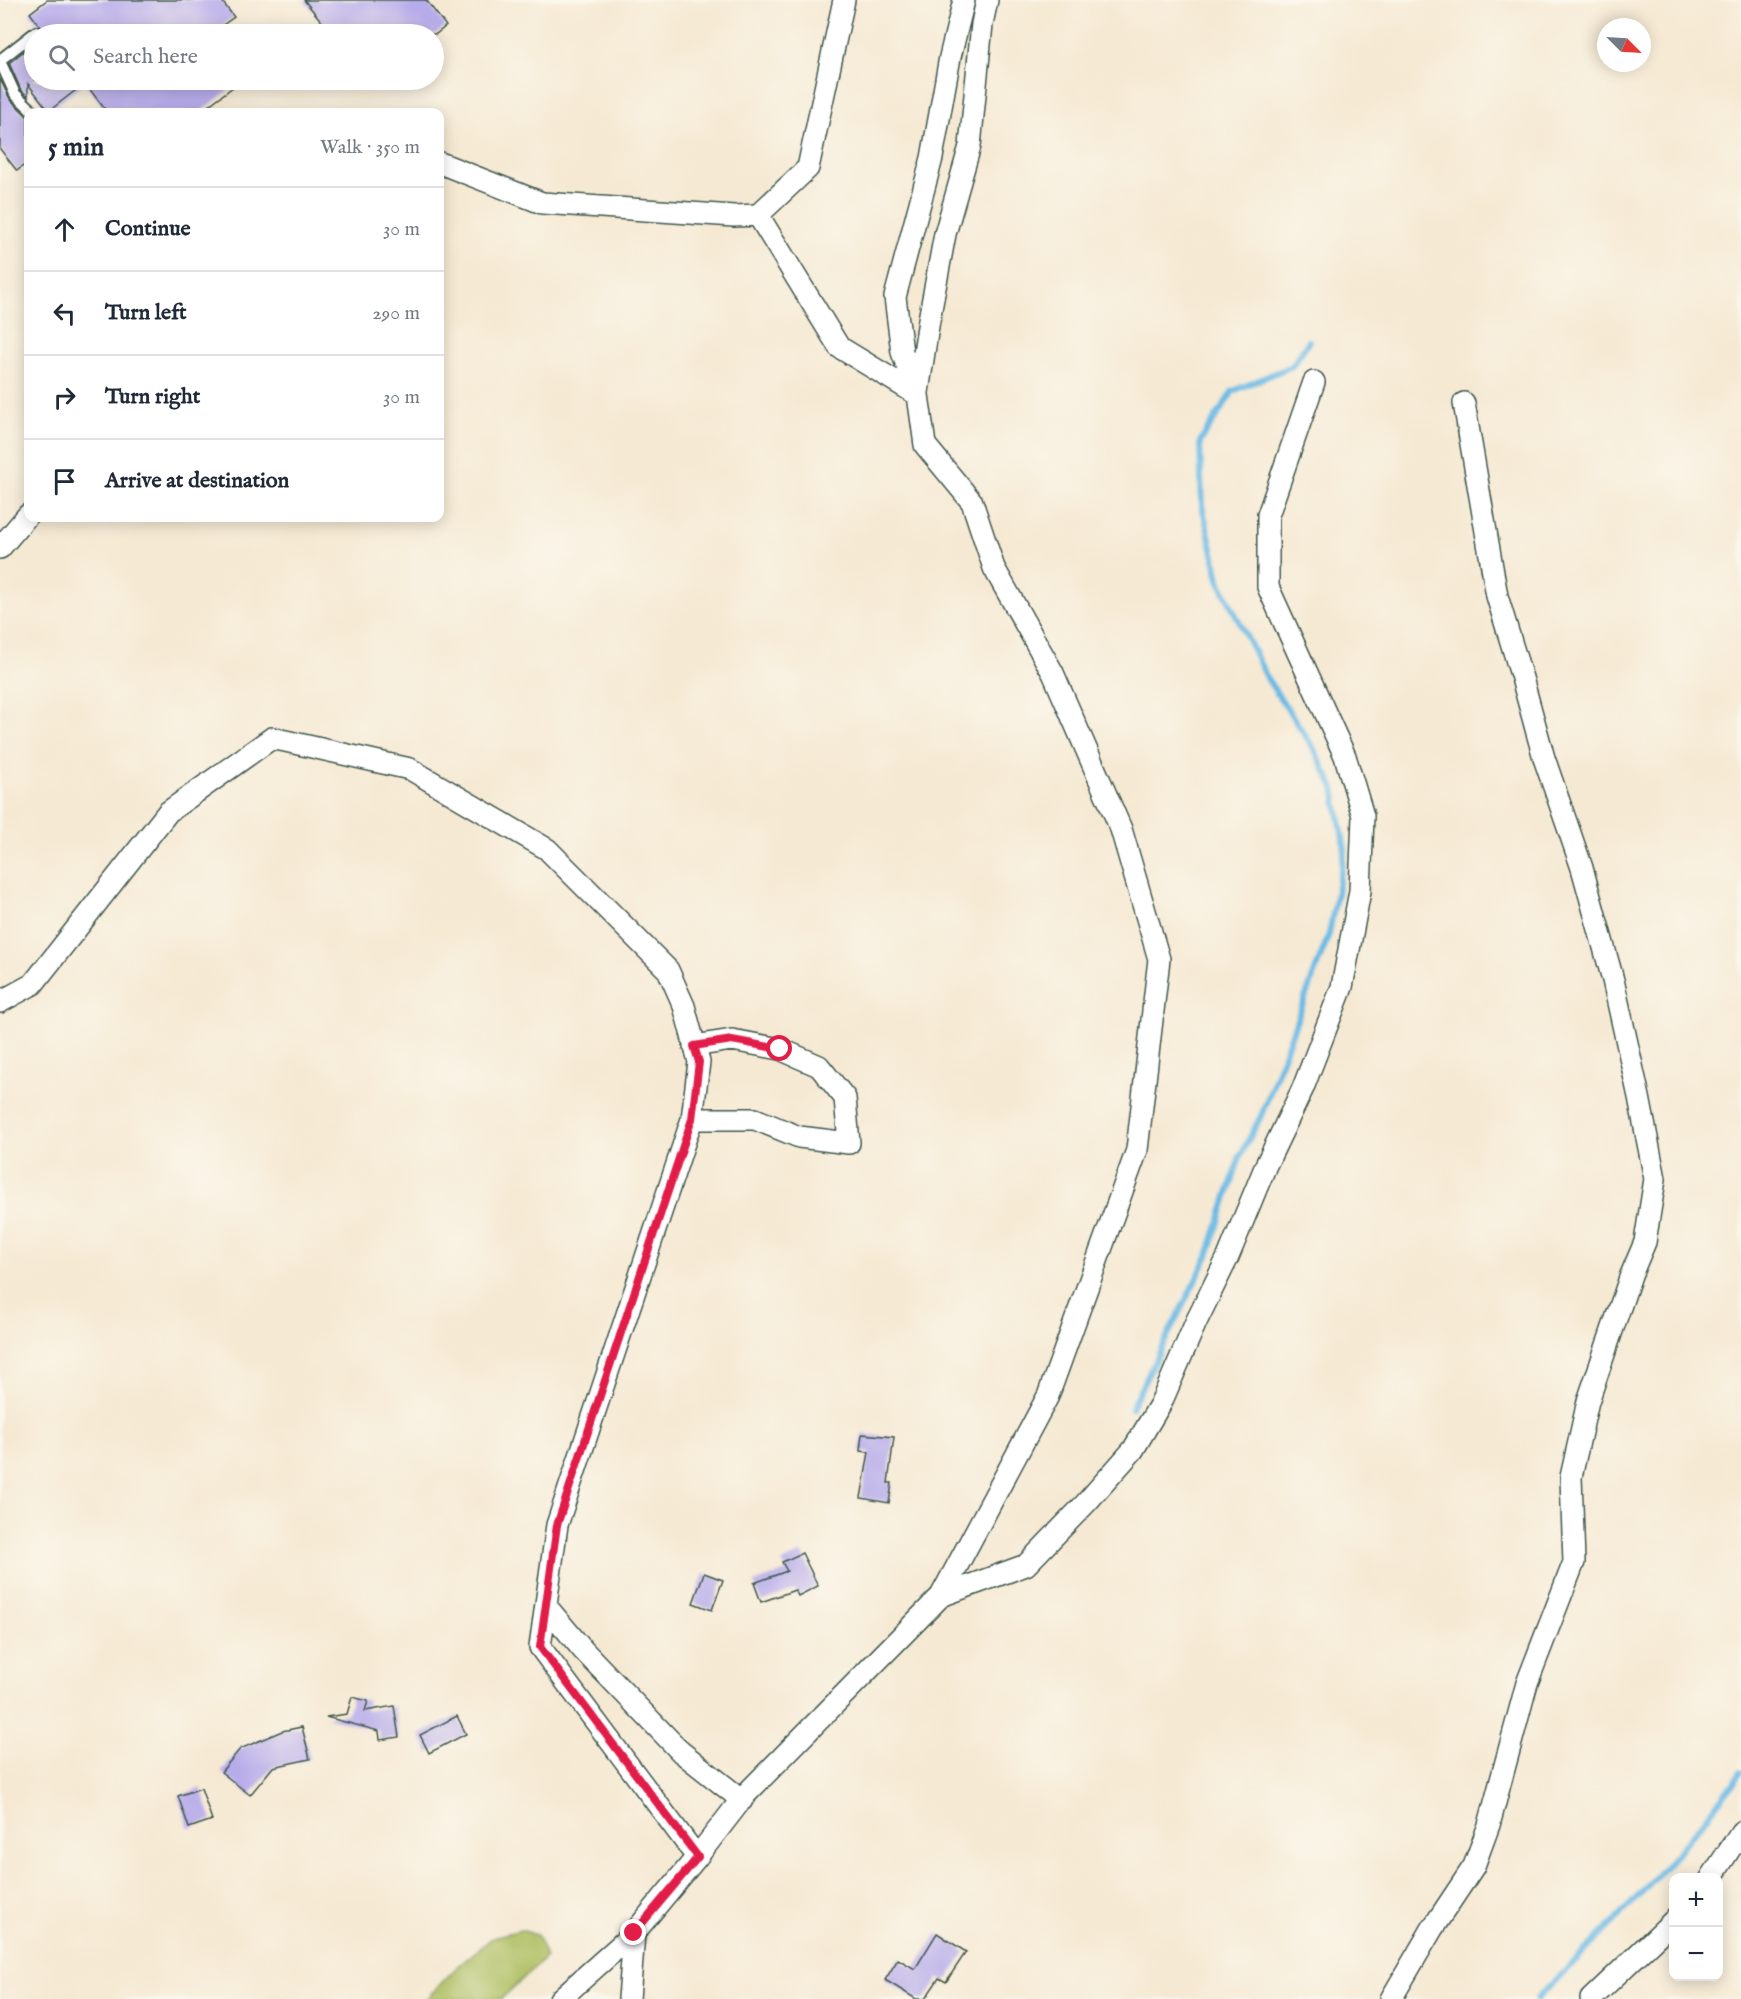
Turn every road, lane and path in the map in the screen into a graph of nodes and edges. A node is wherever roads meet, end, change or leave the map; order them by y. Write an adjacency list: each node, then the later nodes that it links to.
1 (844, 0): 8 (street)
2 (964, 0): 10 (street)
3 (987, 0): 10 (street)
4 (24, 41): 5 (lane)
5 (0, 60): 6 (lane)
6 (30, 108)
7 (444, 165): 8 (street)
8 (758, 215): 10 (street)
9 (1314, 382): 17 (street)
10 (918, 395): 17 (street)
11 (1464, 403): 27 (street)
12 (24, 520): 13 (street)
13 (0, 548)
14 (0, 1002): 15 (street)
15 (694, 1046): 16 (street); 16 (street)
16 (692, 1119): 18 (street)
17 (941, 1596): 19 (street)
18 (546, 1606): 19 (street); 21 (street)
19 (742, 1800): 21 (street)
20 (1741, 1832): 22 (street)
21 (698, 1857): 24 (street)
22 (1714, 1873)
23 (1669, 1925): 28 (street)
24 (634, 1933): 25 (street); 26 (street)
25 (563, 1998)
26 (629, 1999)
27 (1391, 1999)
28 (1591, 1999)

